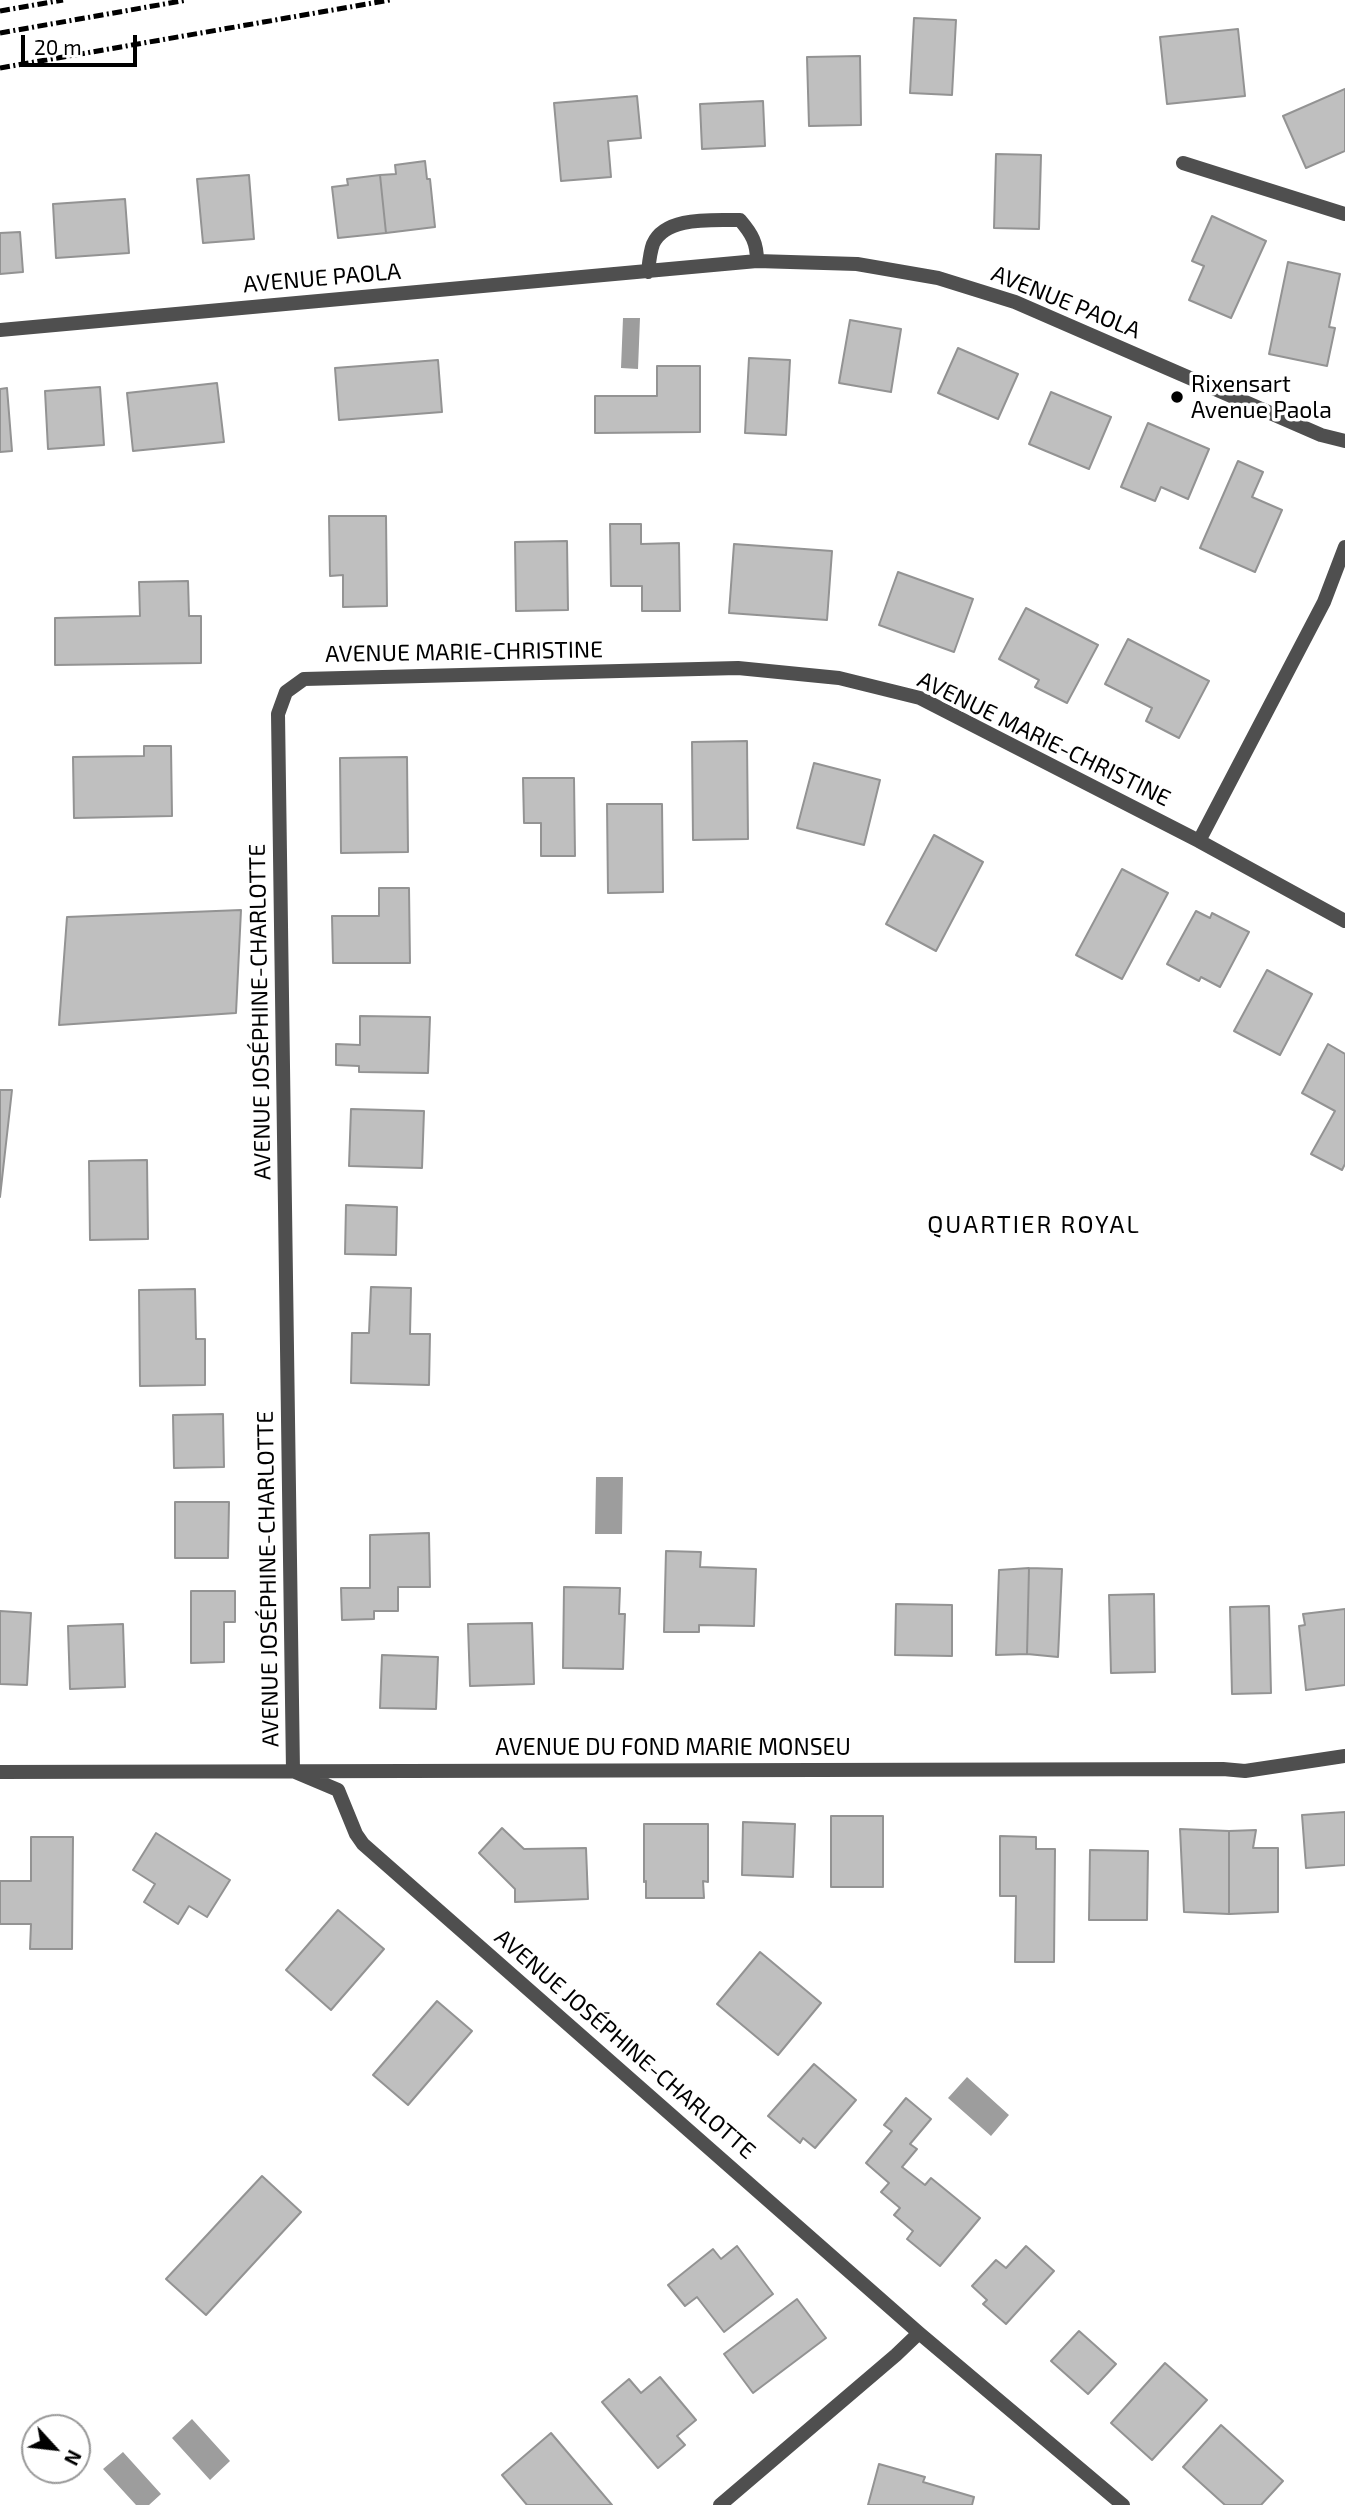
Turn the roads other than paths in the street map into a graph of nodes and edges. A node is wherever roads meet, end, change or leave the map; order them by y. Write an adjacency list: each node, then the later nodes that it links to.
1 (1183, 163): 2 (street)
2 (1345, 214)
3 (757, 261): 4 (street, AVENUE PAOLA); 4 (street); 6 (street, AVENUE PAOLA)
4 (648, 272): 5 (street, AVENUE PAOLA)
5 (0, 330)
6 (1345, 441)
7 (1345, 547): 9 (street)
8 (286, 692): 9 (street, AVENUE MARIE-CHRISTINE); 12 (street, AVENUE JOSÉPHINE-CHARLOTTE)
9 (1199, 841): 10 (street, AVENUE MARIE-CHRISTINE)
10 (1345, 921)
11 (1345, 1756): 12 (street, AVENUE DU FOND MARIE MONSEU)
12 (293, 1771): 13 (street, AVENUE DU FOND MARIE MONSEU); 14 (street, AVENUE JOSÉPHINE-CHARLOTTE)
13 (0, 1772)
14 (919, 2333): 15 (street); 16 (street, AVENUE JOSÉPHINE-CHARLOTTE)
15 (720, 2505)
16 (1123, 2505)

